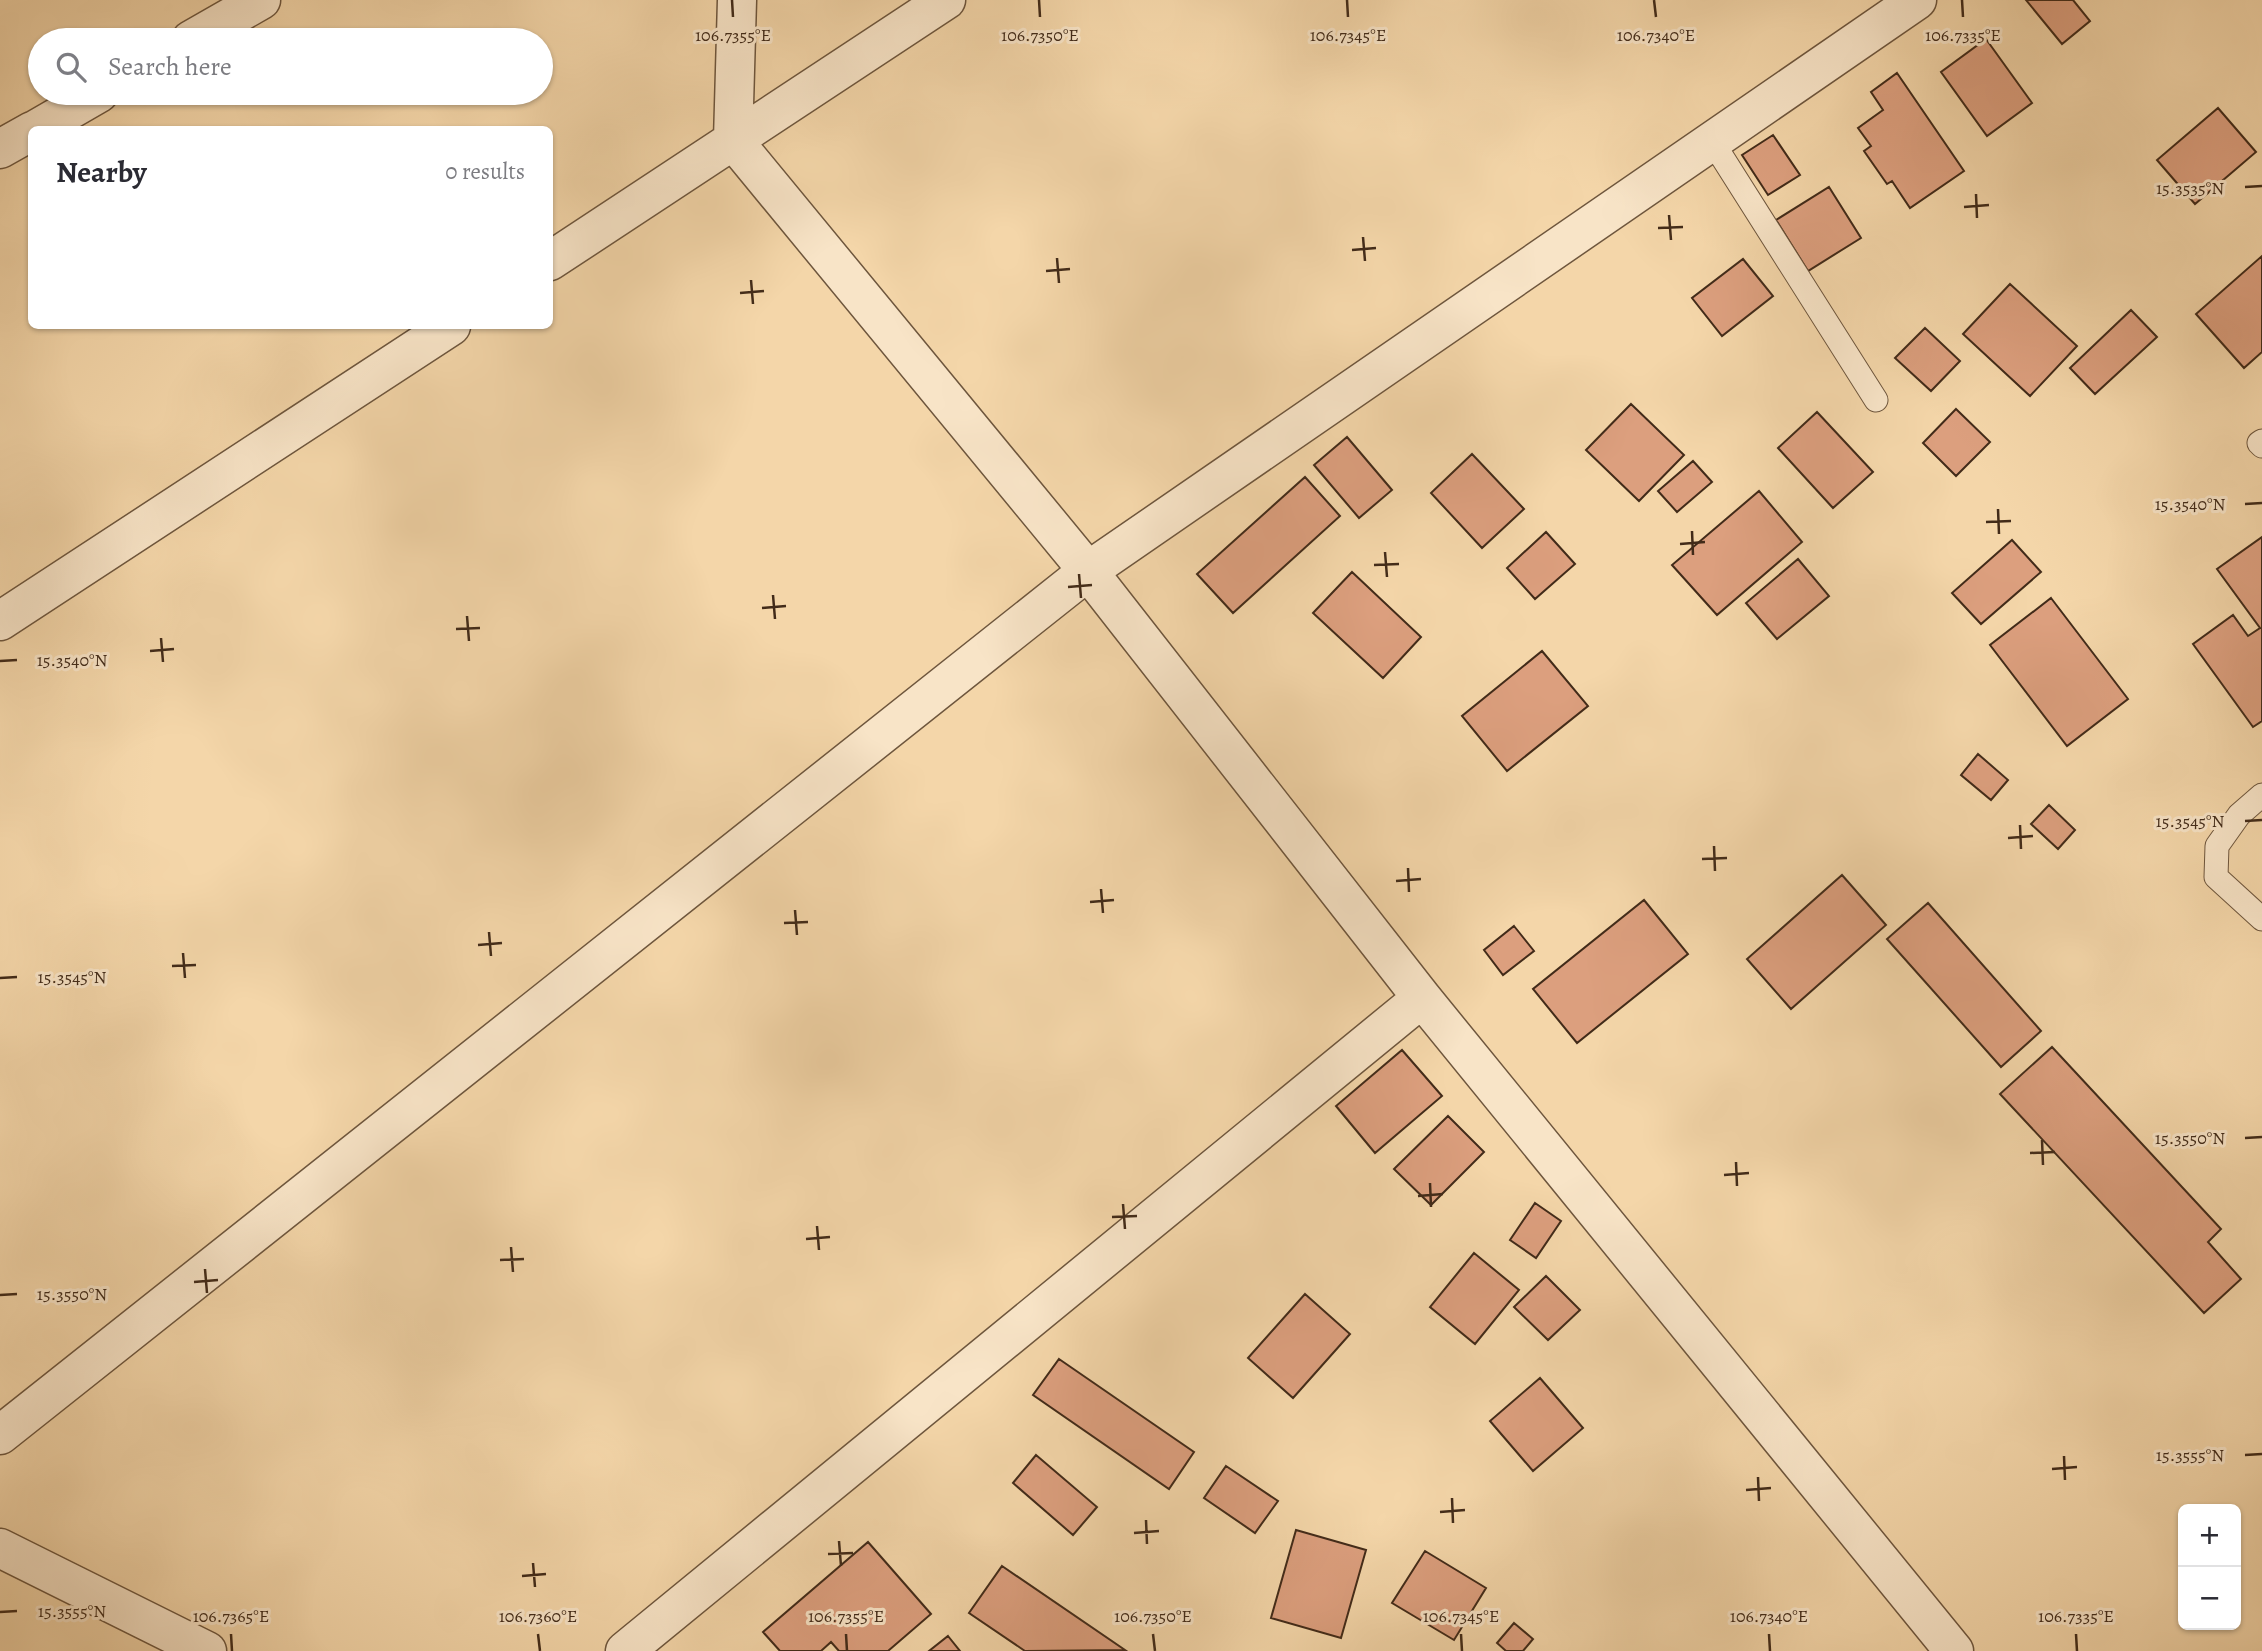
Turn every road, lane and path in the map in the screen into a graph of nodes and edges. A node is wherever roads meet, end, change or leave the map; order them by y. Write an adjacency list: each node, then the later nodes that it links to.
1 (261, 0): 5 (street)
2 (737, 0): 9 (street)
3 (946, 0): 9 (street)
4 (1917, 0): 10 (street)
5 (212, 28)
6 (78, 105): 7 (street)
7 (40, 126)
8 (28, 133): 11 (street)
9 (733, 140): 12 (street); 15 (street)
10 (1712, 141): 14 (lane); 15 (street)
11 (0, 149)
12 (553, 259)
13 (446, 329): 16 (street)
14 (1875, 400)
15 (1088, 571): 19 (street); 20 (street)
16 (0, 621)
17 (2262, 795): 18 (lane)
18 (2262, 919)
19 (1422, 998): 23 (street); 24 (street)
20 (0, 1435)
21 (0, 1548): 22 (street)
22 (207, 1651)
23 (625, 1651)
24 (1954, 1651)

